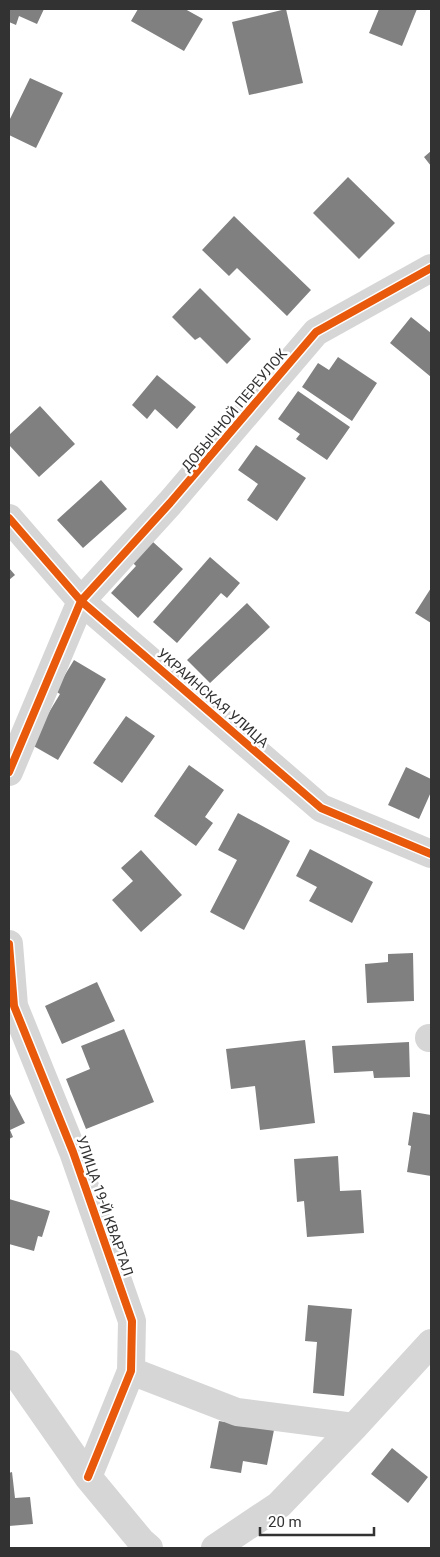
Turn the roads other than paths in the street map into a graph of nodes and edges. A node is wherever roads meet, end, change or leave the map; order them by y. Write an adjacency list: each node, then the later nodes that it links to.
1 (431, 268): 3 (street, ДОБЫЧНОЙ ПЕРЕУЛОК)
2 (9, 518): 3 (street, УКРАИНСКАЯ УЛИЦА)
3 (81, 601): 4 (street, ДОБЫЧНОЙ ПЕРЕУЛОК); 5 (street, УКРАИНСКАЯ УЛИЦА)
4 (9, 772)
5 (431, 854)
6 (9, 944): 9 (street, УЛИЦА 19-Й КВАРТАЛ)
7 (431, 1343): 10 (street)
8 (9, 1364): 11 (street)
9 (131, 1371): 10 (street); 11 (street, УЛИЦА 19-Й КВАРТАЛ)
10 (354, 1427): 13 (street)
11 (88, 1477): 12 (street)
12 (140, 1546)
13 (215, 1548)

